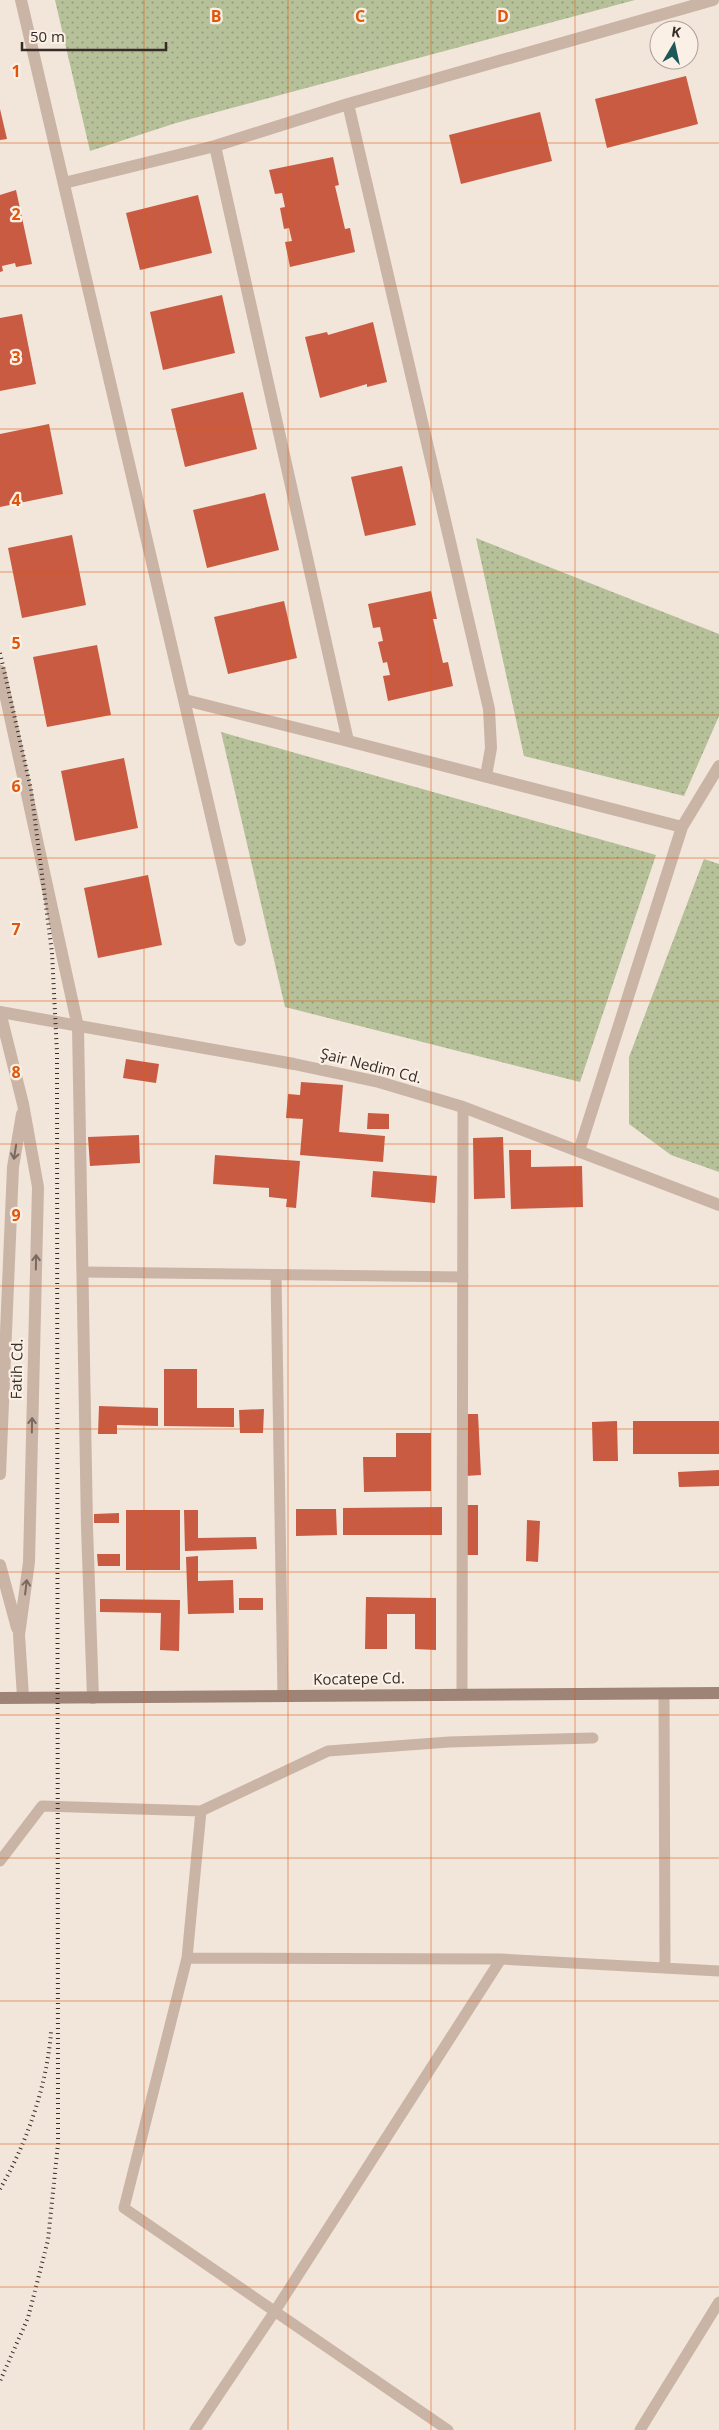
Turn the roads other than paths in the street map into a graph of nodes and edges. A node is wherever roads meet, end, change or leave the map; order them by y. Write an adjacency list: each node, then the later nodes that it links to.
1 (20, 0): 5 (street)
2 (713, 0): 3 (street)
3 (348, 104): 4 (street); 10 (street)
4 (215, 146): 5 (street); 8 (street)
5 (64, 184): 7 (street)
6 (0, 671): 14 (street)
7 (186, 700): 8 (street); 12 (street)
8 (348, 741): 10 (street)
9 (719, 766): 11 (street)
10 (486, 776): 11 (street)
11 (682, 827): 17 (street)
12 (240, 940)
13 (0, 1012): 14 (street, Şair Nedim Cd.); 15 (street, Fatih Cd.)
14 (78, 1027): 16 (street, Şair Nedim Cd.); 19 (street)
15 (23, 1104): 22 (street, Fatih Cd., one-way to 22); 24 (street, Fatih Cd., one-way to 15)
16 (463, 1107): 17 (street, Şair Nedim Cd.); 21 (lane)
17 (579, 1151): 18 (street, Şair Nedim Cd.)
18 (719, 1205)
19 (84, 1272): 20 (lane); 31 (street)
20 (276, 1275): 21 (lane); 28 (lane)
21 (463, 1277): 27 (lane)
22 (0, 1474)
23 (0, 1565): 24 (street, Fatih Cd.)
24 (19, 1635): 29 (street, Fatih Cd.)
25 (664, 1693): 26 (main road, Kocatepe Cd.); 27 (main road, Kocatepe Cd.); 37 (lane)
26 (719, 1693)
27 (462, 1694): 28 (main road, Kocatepe Cd.)
28 (283, 1696): 31 (main road, Kocatepe Cd.)
29 (23, 1697): 30 (main road, Kocatepe Cd.); 31 (main road, Kocatepe Cd.)
30 (0, 1698)
31 (93, 1698)
32 (593, 1738): 33 (lane)
33 (201, 1811): 34 (lane); 35 (lane)
34 (0, 1861)
35 (187, 1958): 36 (lane); 40 (lane)
36 (501, 1959): 37 (lane); 40 (lane)
37 (666, 1968): 38 (lane)
38 (719, 1970)
39 (719, 2302): 43 (lane)
40 (274, 2311): 41 (lane); 42 (lane)
41 (195, 2430)
42 (448, 2430)
43 (640, 2430)

